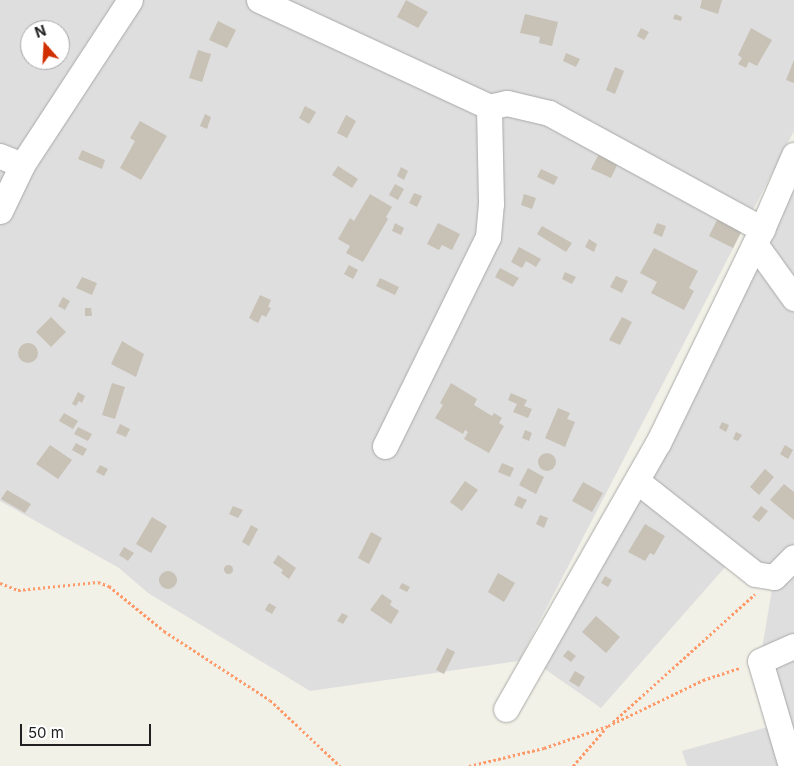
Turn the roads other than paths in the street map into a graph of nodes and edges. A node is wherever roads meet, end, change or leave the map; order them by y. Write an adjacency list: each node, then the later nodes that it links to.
1 (130, 0): 5 (street)
2 (259, 0): 3 (street)
3 (489, 107): 7 (street); 9 (street)
4 (794, 155): 7 (street)
5 (11, 161): 6 (street)
6 (0, 212)
7 (758, 236): 8 (street); 10 (street)
8 (794, 298)
9 (385, 446)
10 (637, 481): 11 (street); 13 (street)
11 (794, 557)
12 (794, 646): 14 (street)
13 (506, 709)
14 (791, 766)

